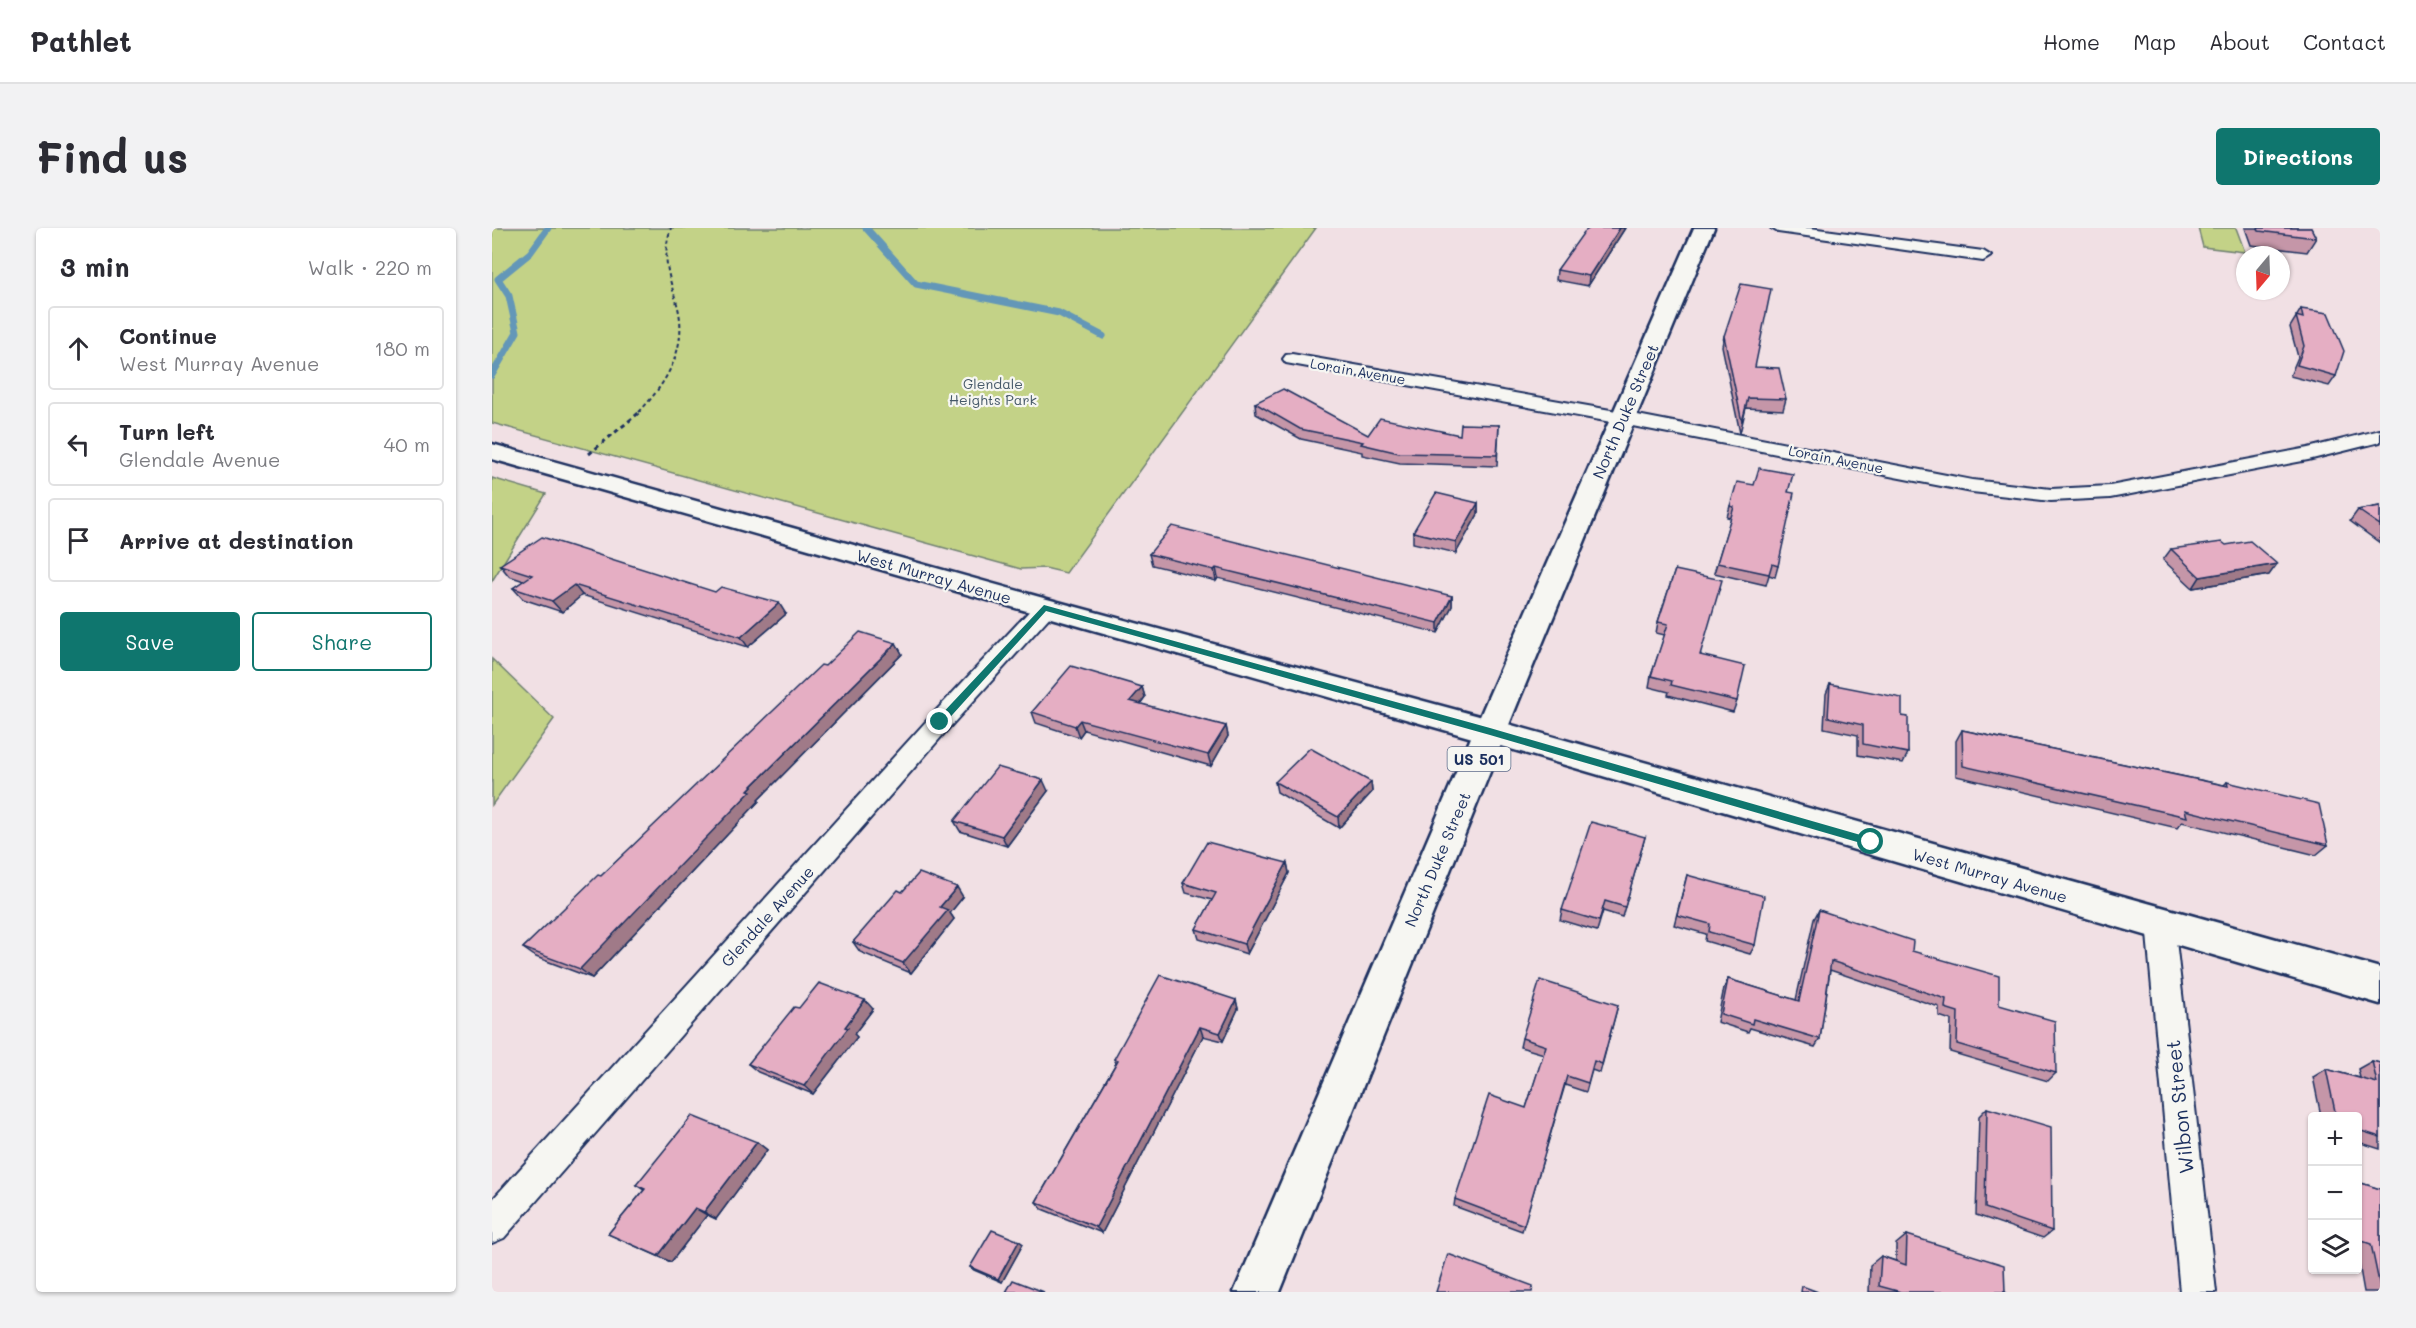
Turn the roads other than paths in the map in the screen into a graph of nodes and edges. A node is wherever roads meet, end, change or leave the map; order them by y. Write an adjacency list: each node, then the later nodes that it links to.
1 (1704, 228): 5 (main road, North Duke Street / US 501)
2 (1778, 228): 3 (street)
3 (1983, 256)
4 (1292, 359): 5 (street, Lorain Avenue)
5 (1622, 418): 6 (street, Lorain Avenue); 9 (main road, North Duke Street / US 501)
6 (2380, 436)
7 (492, 450): 8 (main road, West Murray Avenue)
8 (1044, 608): 9 (main road, West Murray Avenue); 12 (street, Glendale Avenue)
9 (1490, 731): 10 (main road, West Murray Avenue); 13 (main road, North Duke Street / US 501)
10 (2160, 923): 11 (main road, West Murray Avenue); 14 (street, Wilbon Street)
11 (2380, 986)
12 (492, 1226)
13 (1257, 1292)
14 (2198, 1292)

